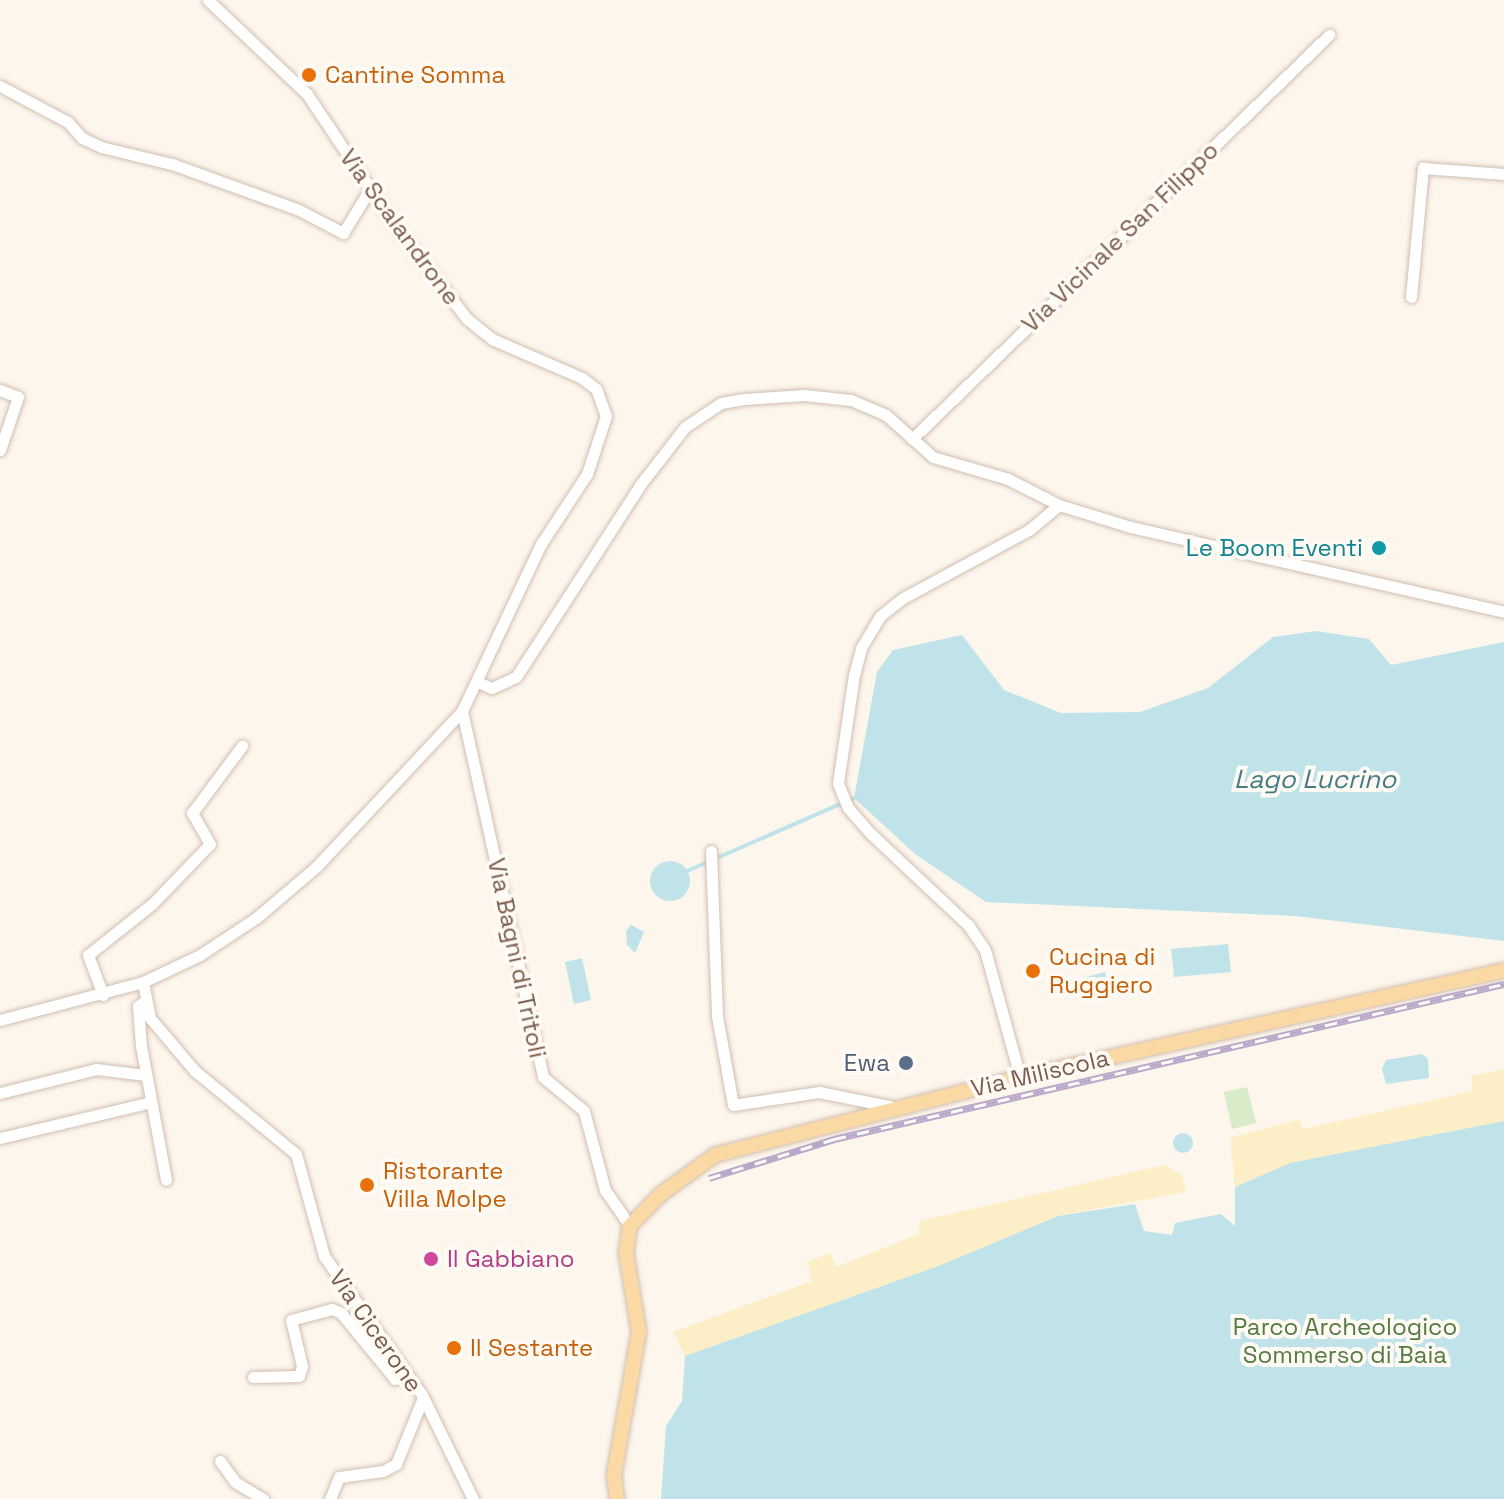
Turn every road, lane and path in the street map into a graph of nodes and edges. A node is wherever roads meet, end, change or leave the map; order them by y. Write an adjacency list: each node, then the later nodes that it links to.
1 (208, 0): 5 (street, Via Scalandrone)
2 (1329, 35): 8 (street, Via Vicinale San Filippo)
3 (0, 86): 5 (street)
4 (1504, 174): 6 (street)
5 (370, 189): 12 (street, Via Scalandrone)
6 (1411, 297)
7 (0, 390): 9 (street)
8 (912, 439): 10 (street); 12 (street)
9 (0, 450)
10 (1059, 505): 11 (street); 22 (street)
11 (1504, 612)
12 (480, 683): 13 (street)
13 (462, 711): 17 (street); 30 (street, Via Bagni di Tritoli)
14 (242, 746): 18 (street)
15 (712, 858): 24 (street)
16 (1504, 971): 22 (main road, Via Miliscola)
17 (143, 982): 18 (street); 19 (street, Via Cicerone)
18 (103, 995): 20 (street)
19 (146, 1000): 21 (street); 31 (street, Via Cicerone)
20 (0, 1020)
21 (146, 1075): 23 (street); 25 (street)
22 (1020, 1077): 26 (main road, Via Miliscola)
23 (0, 1093)
24 (851, 1098): 26 (street); 27 (street)
25 (151, 1102): 28 (street); 29 (street)
26 (902, 1109): 27 (main road, Via Miliscola)
27 (847, 1121): 30 (main road, Via Miliscola)
28 (0, 1138)
29 (166, 1180)
30 (630, 1226): 38 (main road)
31 (408, 1376): 32 (street); 33 (street, Via Cicerone)
32 (253, 1377)
33 (423, 1398): 36 (street); 37 (street, Via Cicerone)
34 (220, 1461): 35 (street)
35 (263, 1499)
36 (330, 1499)
37 (473, 1499)
38 (617, 1499)

